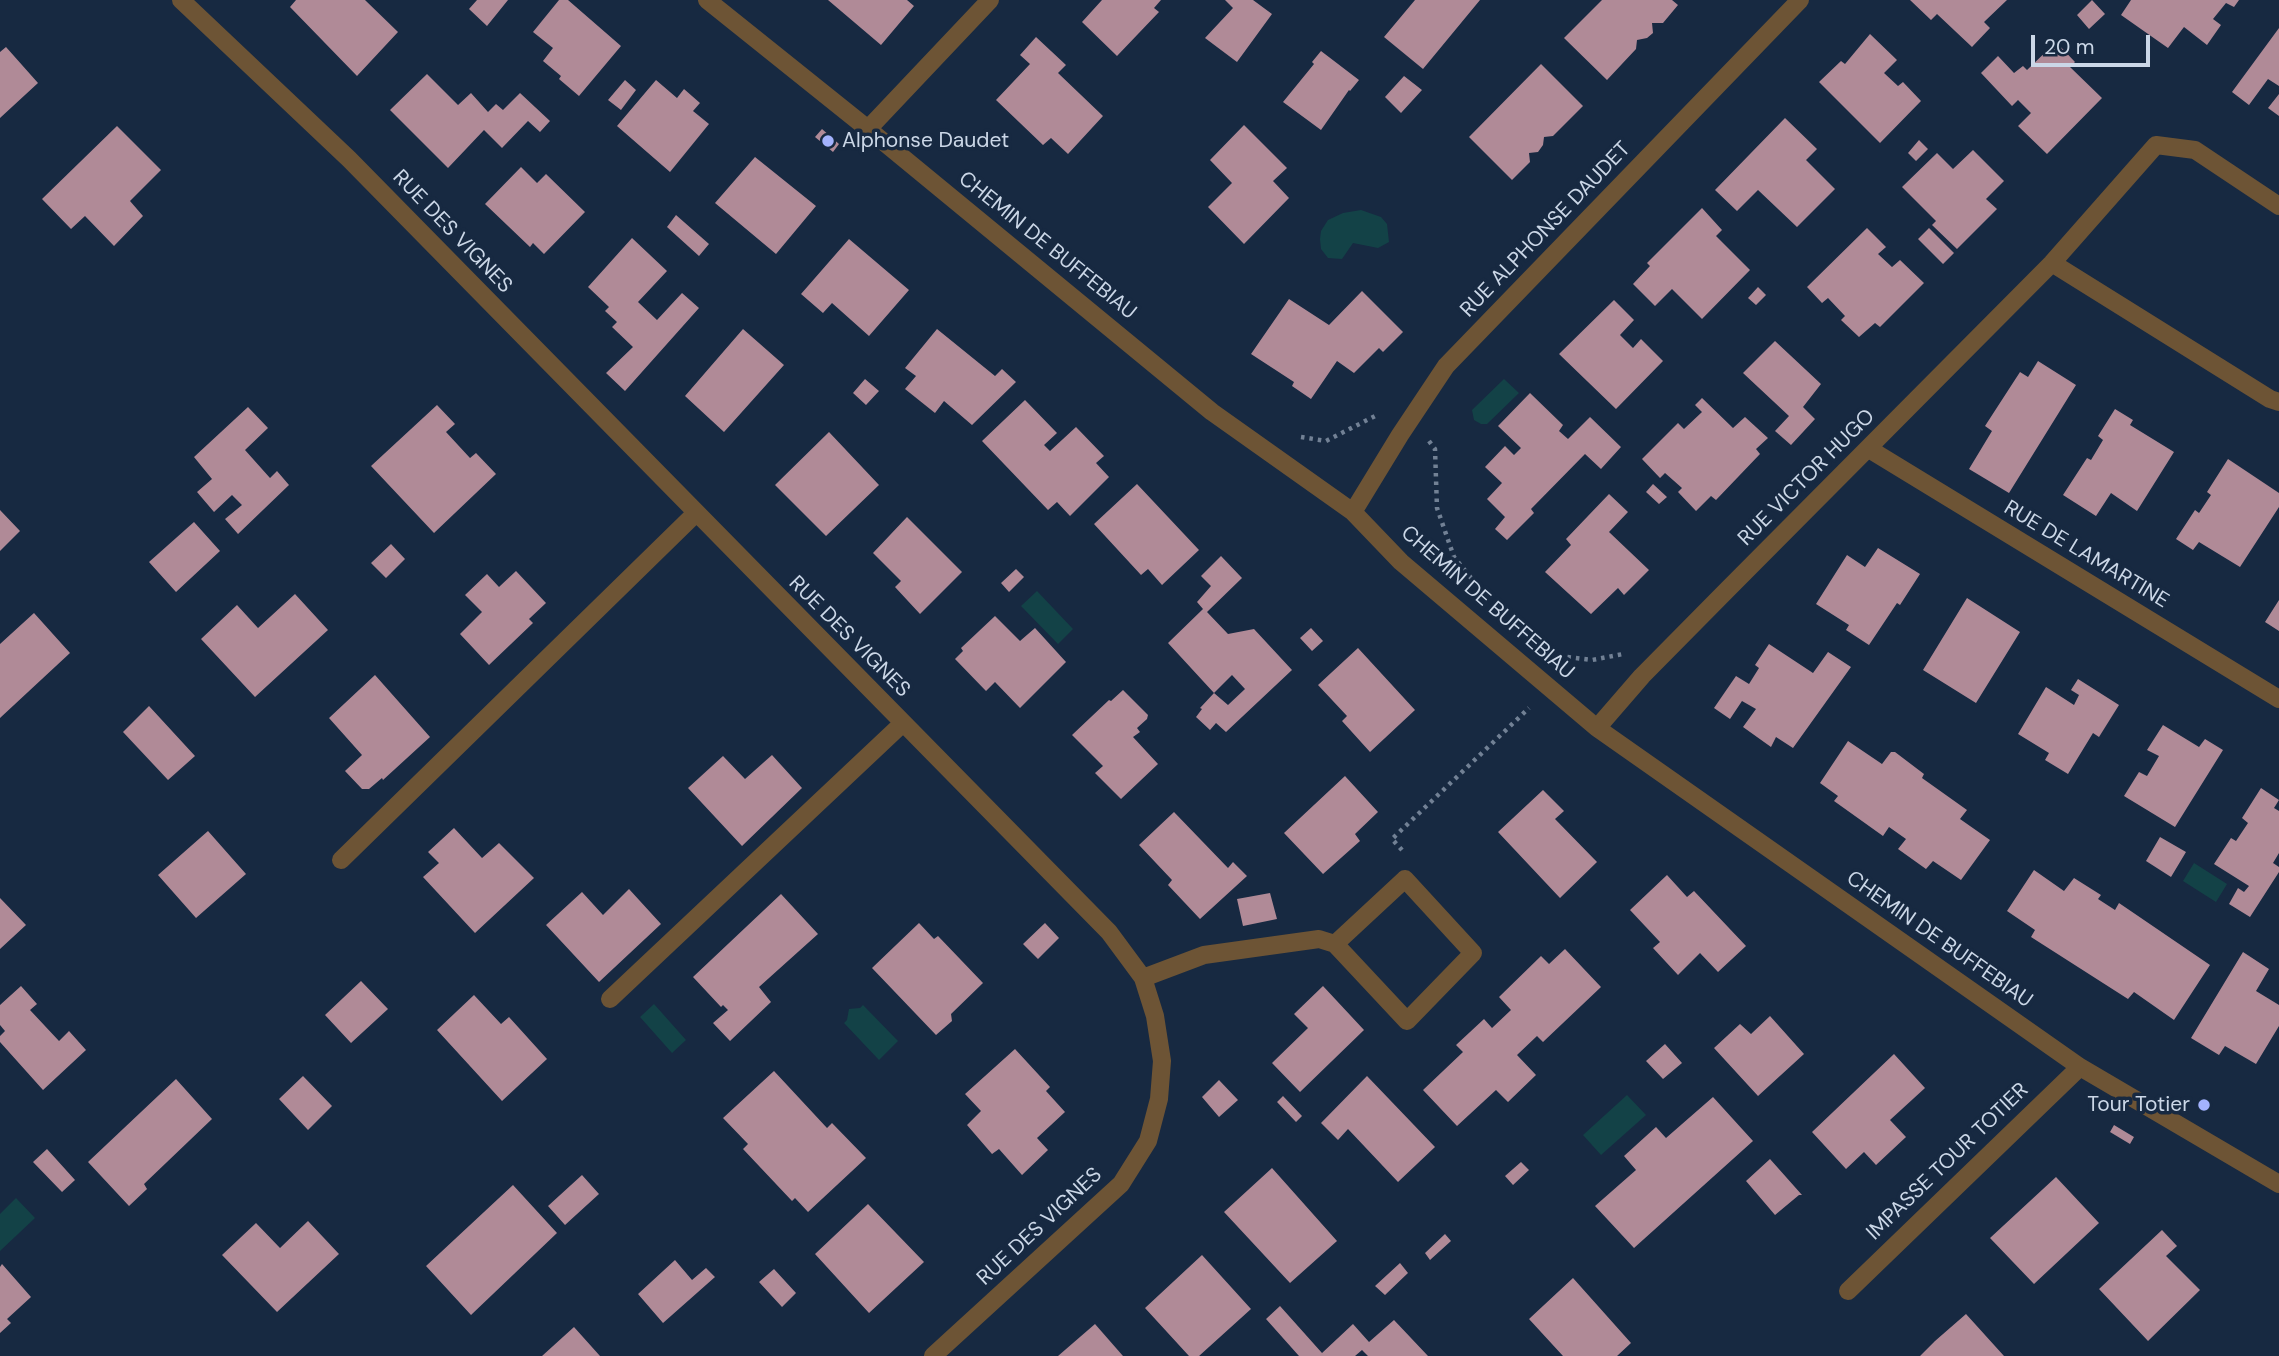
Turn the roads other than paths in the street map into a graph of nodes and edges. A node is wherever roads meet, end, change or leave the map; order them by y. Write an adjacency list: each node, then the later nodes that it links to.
1 (181, 0): 11 (street, RUE DES VIGNES)
2 (707, 0): 5 (street, CHEMIN DE BUFFEBIAU)
3 (990, 0): 5 (street)
4 (1800, 0): 10 (street, RUE ALPHONSE DAUDET)
5 (868, 129): 10 (street, CHEMIN DE BUFFEBIAU)
6 (2279, 206): 7 (street, RUE VICTOR HUGO)
7 (2052, 263): 8 (street); 9 (street, RUE VICTOR HUGO)
8 (2279, 402)
9 (1868, 449): 12 (street, RUE DE LAMARTINE); 14 (street, RUE VICTOR HUGO)
10 (1353, 512): 14 (street, CHEMIN DE BUFFEBIAU)
11 (696, 513): 13 (street, RUE DES VIGNES); 15 (street)
12 (2279, 699)
13 (902, 723): 17 (street, RUE DES VIGNES); 18 (street)
14 (1597, 728): 19 (street, CHEMIN DE BUFFEBIAU)
15 (341, 860)
16 (1335, 944): 16 (street); 17 (street)
17 (1143, 978): 22 (street, RUE DES VIGNES)
18 (610, 999)
19 (2080, 1067): 20 (street, CHEMIN DE BUFFEBIAU); 21 (street, IMPASSE TOUR TOTIER)
20 (2279, 1184)
21 (1848, 1292)
22 (933, 1356)

